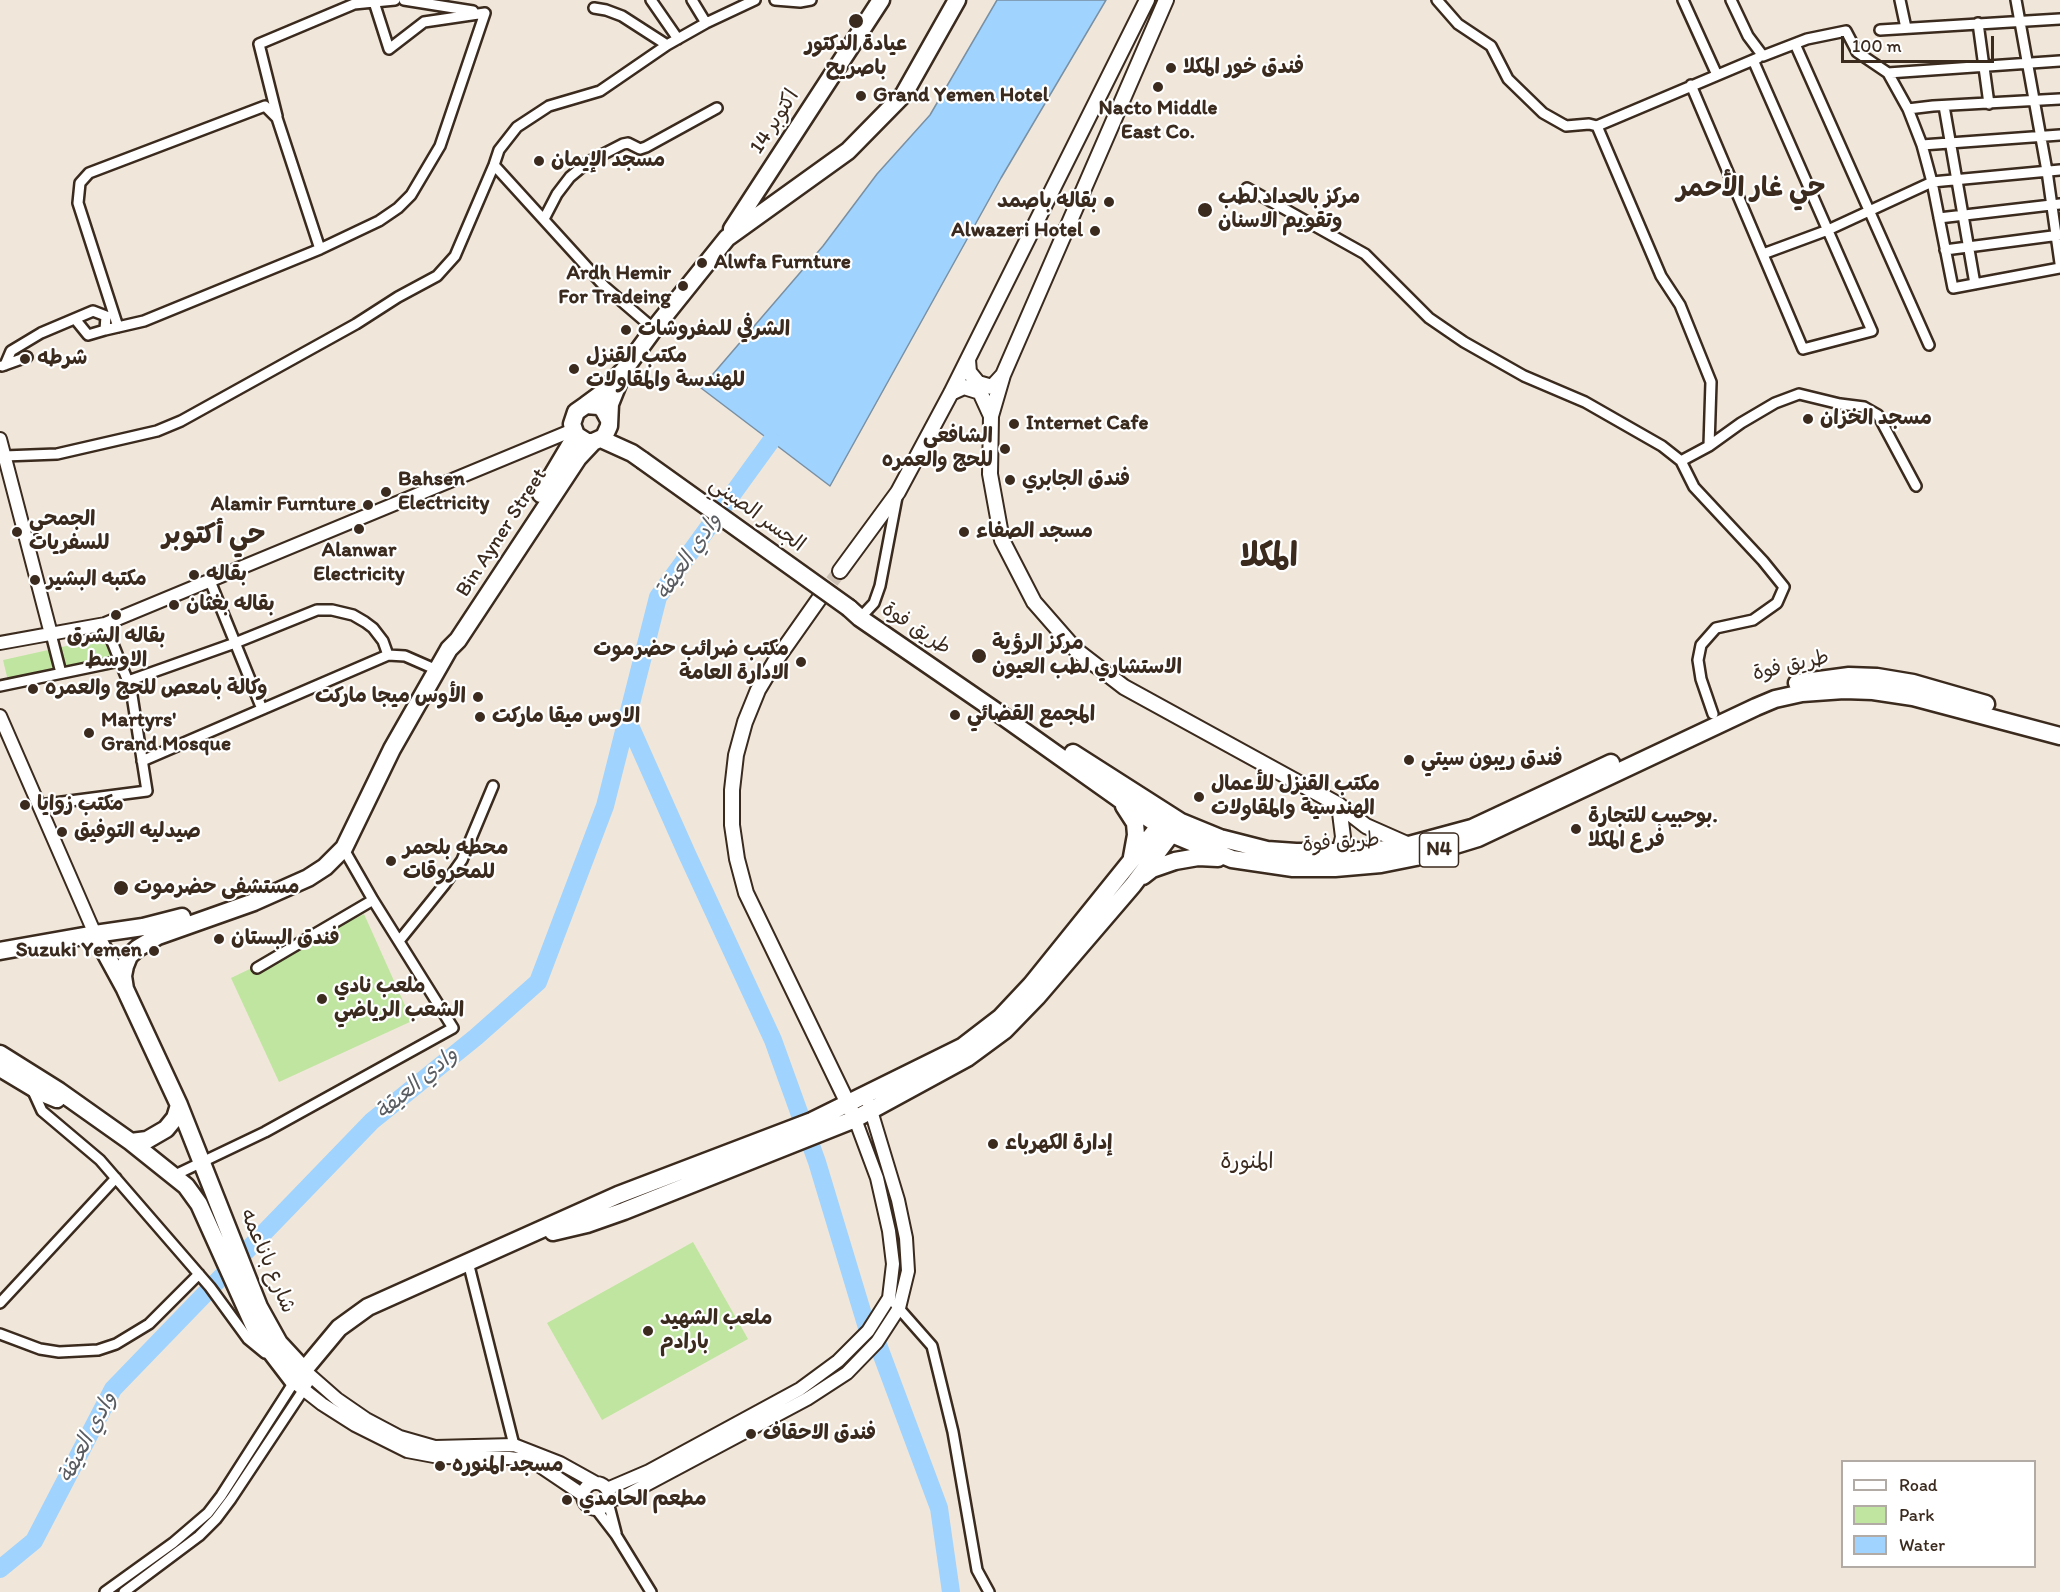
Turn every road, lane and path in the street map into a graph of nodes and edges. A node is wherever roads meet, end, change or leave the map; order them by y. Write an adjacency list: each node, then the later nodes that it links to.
1 (395, 0): 17 (street)
2 (404, 0): 19 (street)
3 (651, 0): 26 (street)
4 (692, 0): 22 (street)
5 (776, 0): 6 (street)
6 (811, 0)
7 (881, 0): 62 (highway, 14 اكتوبر)
8 (957, 0): 62 (highway)
9 (1147, 0): 76 (main road)
10 (1166, 0): 79 (main road)
11 (1437, 0): 44 (street)
12 (1683, 0): 35 (street)
13 (1731, 0): 29 (street)
14 (1900, 0): 24 (street)
15 (2016, 0): 21 (street)
16 (751, 1): 22 (street)
17 (374, 2): 19 (street); 43 (street)
18 (594, 8): 28 (street)
19 (484, 13): 64 (street)
20 (2060, 19): 21 (street)
21 (2020, 21): 23 (street); 32 (street)
22 (706, 23): 26 (street)
23 (1978, 23): 24 (street); 33 (street)
24 (1906, 28): 25 (street)
25 (1880, 30)
26 (678, 39): 28 (street)
27 (1795, 44): 29 (street); 34 (street); 56 (street)
28 (667, 45): 49 (street)
29 (1763, 56): 30 (street)
30 (1753, 60): 35 (street); 60 (street)
31 (2060, 61): 32 (street)
32 (2028, 62): 33 (street); 38 (street)
33 (1984, 65): 34 (street); 39 (street)
34 (1888, 73): 42 (street)
35 (1717, 75): 36 (street)
36 (1691, 85): 44 (street); 66 (street)
37 (2060, 99): 38 (street)
38 (2035, 100): 39 (street); 46 (street)
39 (1989, 104): 40 (street)
40 (1944, 106): 42 (street); 47 (street)
41 (717, 108): 59 (street)
42 (1908, 110): 48 (street)
43 (277, 118): 64 (street); 71 (street)
44 (1597, 126): 87 (street)
45 (2060, 135): 46 (street)
46 (2040, 137): 47 (street); 51 (street)
47 (1951, 143): 48 (street); 52 (street)
48 (1922, 145): 53 (street)
49 (494, 165): 59 (street); 88 (street)
50 (2060, 170): 51 (street)
51 (2047, 171): 52 (street); 55 (street)
52 (1958, 180): 53 (street); 57 (street)
53 (1932, 183): 56 (street); 58 (street)
54 (1247, 188): 90 (street)
55 (2056, 204): 57 (street); 61 (street)
56 (1869, 211): 60 (street); 74 (street)
57 (1964, 215): 58 (street); 63 (street)
58 (1939, 218): 65 (street)
59 (544, 219): 72 (street)
60 (1828, 230): 66 (street); 66 (street)
61 (2058, 236): 63 (street); 67 (street)
62 (727, 238): 72 (highway)
63 (1969, 245): 65 (street); 69 (street)
64 (320, 249): 71 (street)
65 (1946, 250): 69 (street)
66 (1763, 254)
67 (2060, 263)
68 (2060, 268): 69 (street)
69 (1975, 284)
70 (75, 318): 73 (street); 73 (street); 77 (street)
71 (118, 327): 73 (street)
72 (654, 329): 78 (highway)
73 (105, 330)
74 (1929, 345)
75 (27, 357): 77 (street)
76 (968, 357): 79 (main road); 80 (main road)
77 (2, 366)
78 (624, 370): 81 (highway); 83 (highway)
79 (1003, 375): 82 (main road)
80 (951, 393): 82 (main road); 92 (main road)
81 (586, 405): 83 (highway); 84 (highway)
82 (991, 416): 118 (main road)
83 (609, 422): 86 (highway); 89 (highway)
84 (575, 433): 86 (highway); 94 (street); 101 (highway, Bin Ayner Street)
85 (0, 439): 88 (street)
86 (597, 441): 89 (highway); 101 (highway, Bin Ayner Street)
87 (1709, 446): 90 (street); 91 (street)
88 (4, 456): 98 (street)
89 (637, 456): 96 (highway, الجسر الصيني, bridge)
90 (1681, 461): 110 (street)
91 (1916, 486)
92 (898, 492): 93 (main road); 96 (street)
93 (840, 571)
94 (210, 581): 97 (street); 100 (street)
95 (819, 599): 136 (main road)
96 (857, 613): 116 (highway, طريق فوة / N4); 119 (highway, طريق فوة / N4)
97 (105, 624): 98 (street); 103 (street)
98 (51, 634): 99 (street); 105 (street)
99 (0, 643)
100 (236, 644): 102 (street); 106 (street); 109 (street)
101 (449, 649): 104 (highway, Bin Ayner Street)
102 (388, 655): 104 (street); 109 (street)
103 (120, 661): 105 (street); 106 (street)
104 (437, 670): 120 (highway, Bin Ayner Street)
105 (61, 674): 107 (street)
106 (128, 681): 114 (street)
107 (0, 686)
108 (1913, 690): 110 (highway, طريق فوة / N4); 112 (highway, طريق فوة / N4); 113 (highway, طريق فوة / N4); 123 (highway, طريق فوة / N4)
109 (262, 709): 114 (street)
110 (1713, 714): 121 (highway, طريق فوة / N4)
111 (0, 716): 117 (street)
112 (2060, 726)
113 (2060, 736)
114 (142, 760): 117 (street)
115 (493, 786): 128 (street)
116 (1118, 798): 119 (highway, طريق فوة / N4); 124 (highway)
117 (39, 805): 127 (street)
118 (1339, 805): 121 (main road); 123 (main road)
119 (1170, 824): 122 (highway, طريق فوة / N4); 123 (highway, طريق فوة / N4); 124 (highway); 125 (highway)
120 (344, 842): 126 (street); 127 (highway, Bin Ayner Street); 131 (highway, Bin Ayner Street)
121 (1409, 845): 123 (highway, طريق فوة / N4)
122 (1232, 859): 123 (highway, طريق فوة / N4); 125 (highway)
123 (1338, 860)
124 (1126, 868): 135 (highway)
125 (1133, 885): 135 (highway)
126 (373, 900): 128 (street); 130 (street)
127 (95, 934): 129 (highway, Bin Ayner Street); 131 (highway, شارع باناعمه)
128 (399, 940): 142 (street)
129 (0, 951)
130 (257, 968)
131 (125, 989): 138 (highway, شارع باناعمه)
132 (0, 1054): 137 (highway, شارع باناعمه)
133 (0, 1068): 134 (highway)
134 (32, 1087): 137 (highway); 144 (street)
135 (868, 1103): 136 (highway); 139 (highway); 150 (street)
136 (848, 1104): 139 (main road); 140 (highway)
137 (78, 1105): 141 (highway, شارع باناعمه)
138 (179, 1105): 141 (highway); 142 (highway, شارع باناعمه)
139 (855, 1119): 140 (highway); 148 (street)
140 (815, 1127): 146 (highway)
141 (131, 1142): 143 (highway, شارع باناعمه)
142 (203, 1162): 143 (street); 145 (highway, شارع باناعمه)
143 (175, 1175): 145 (highway, شارع باناعمه)
144 (116, 1178): 147 (street); 149 (street)
145 (214, 1216): 151 (highway, شارع باناعمه)
146 (468, 1262): 154 (highway); 156 (street)
147 (199, 1274): 152 (street); 153 (street)
148 (888, 1298): 150 (street); 155 (street)
149 (0, 1303)
150 (899, 1308): 155 (street); 166 (street)
151 (253, 1311): 153 (highway, شارع باناعمه); 154 (highway, شارع باناعمه)
152 (0, 1334)
153 (272, 1355): 154 (highway, شارع باناعمه)
154 (303, 1380): 156 (street, شارع باناعمه); 157 (street); 158 (street); 160 (street, شارع باناعمه)
155 (720, 1439): 159 (street)
156 (514, 1444): 159 (street, شارع باناعمه)
157 (246, 1456): 158 (street); 163 (street)
158 (256, 1462): 164 (street)
159 (605, 1494): 160 (street); 161 (street); 162 (street)
160 (583, 1495): 161 (street)
161 (596, 1509): 162 (street)
162 (616, 1535): 165 (street)
163 (105, 1592)
164 (124, 1592)
165 (651, 1592)
166 (989, 1592)

